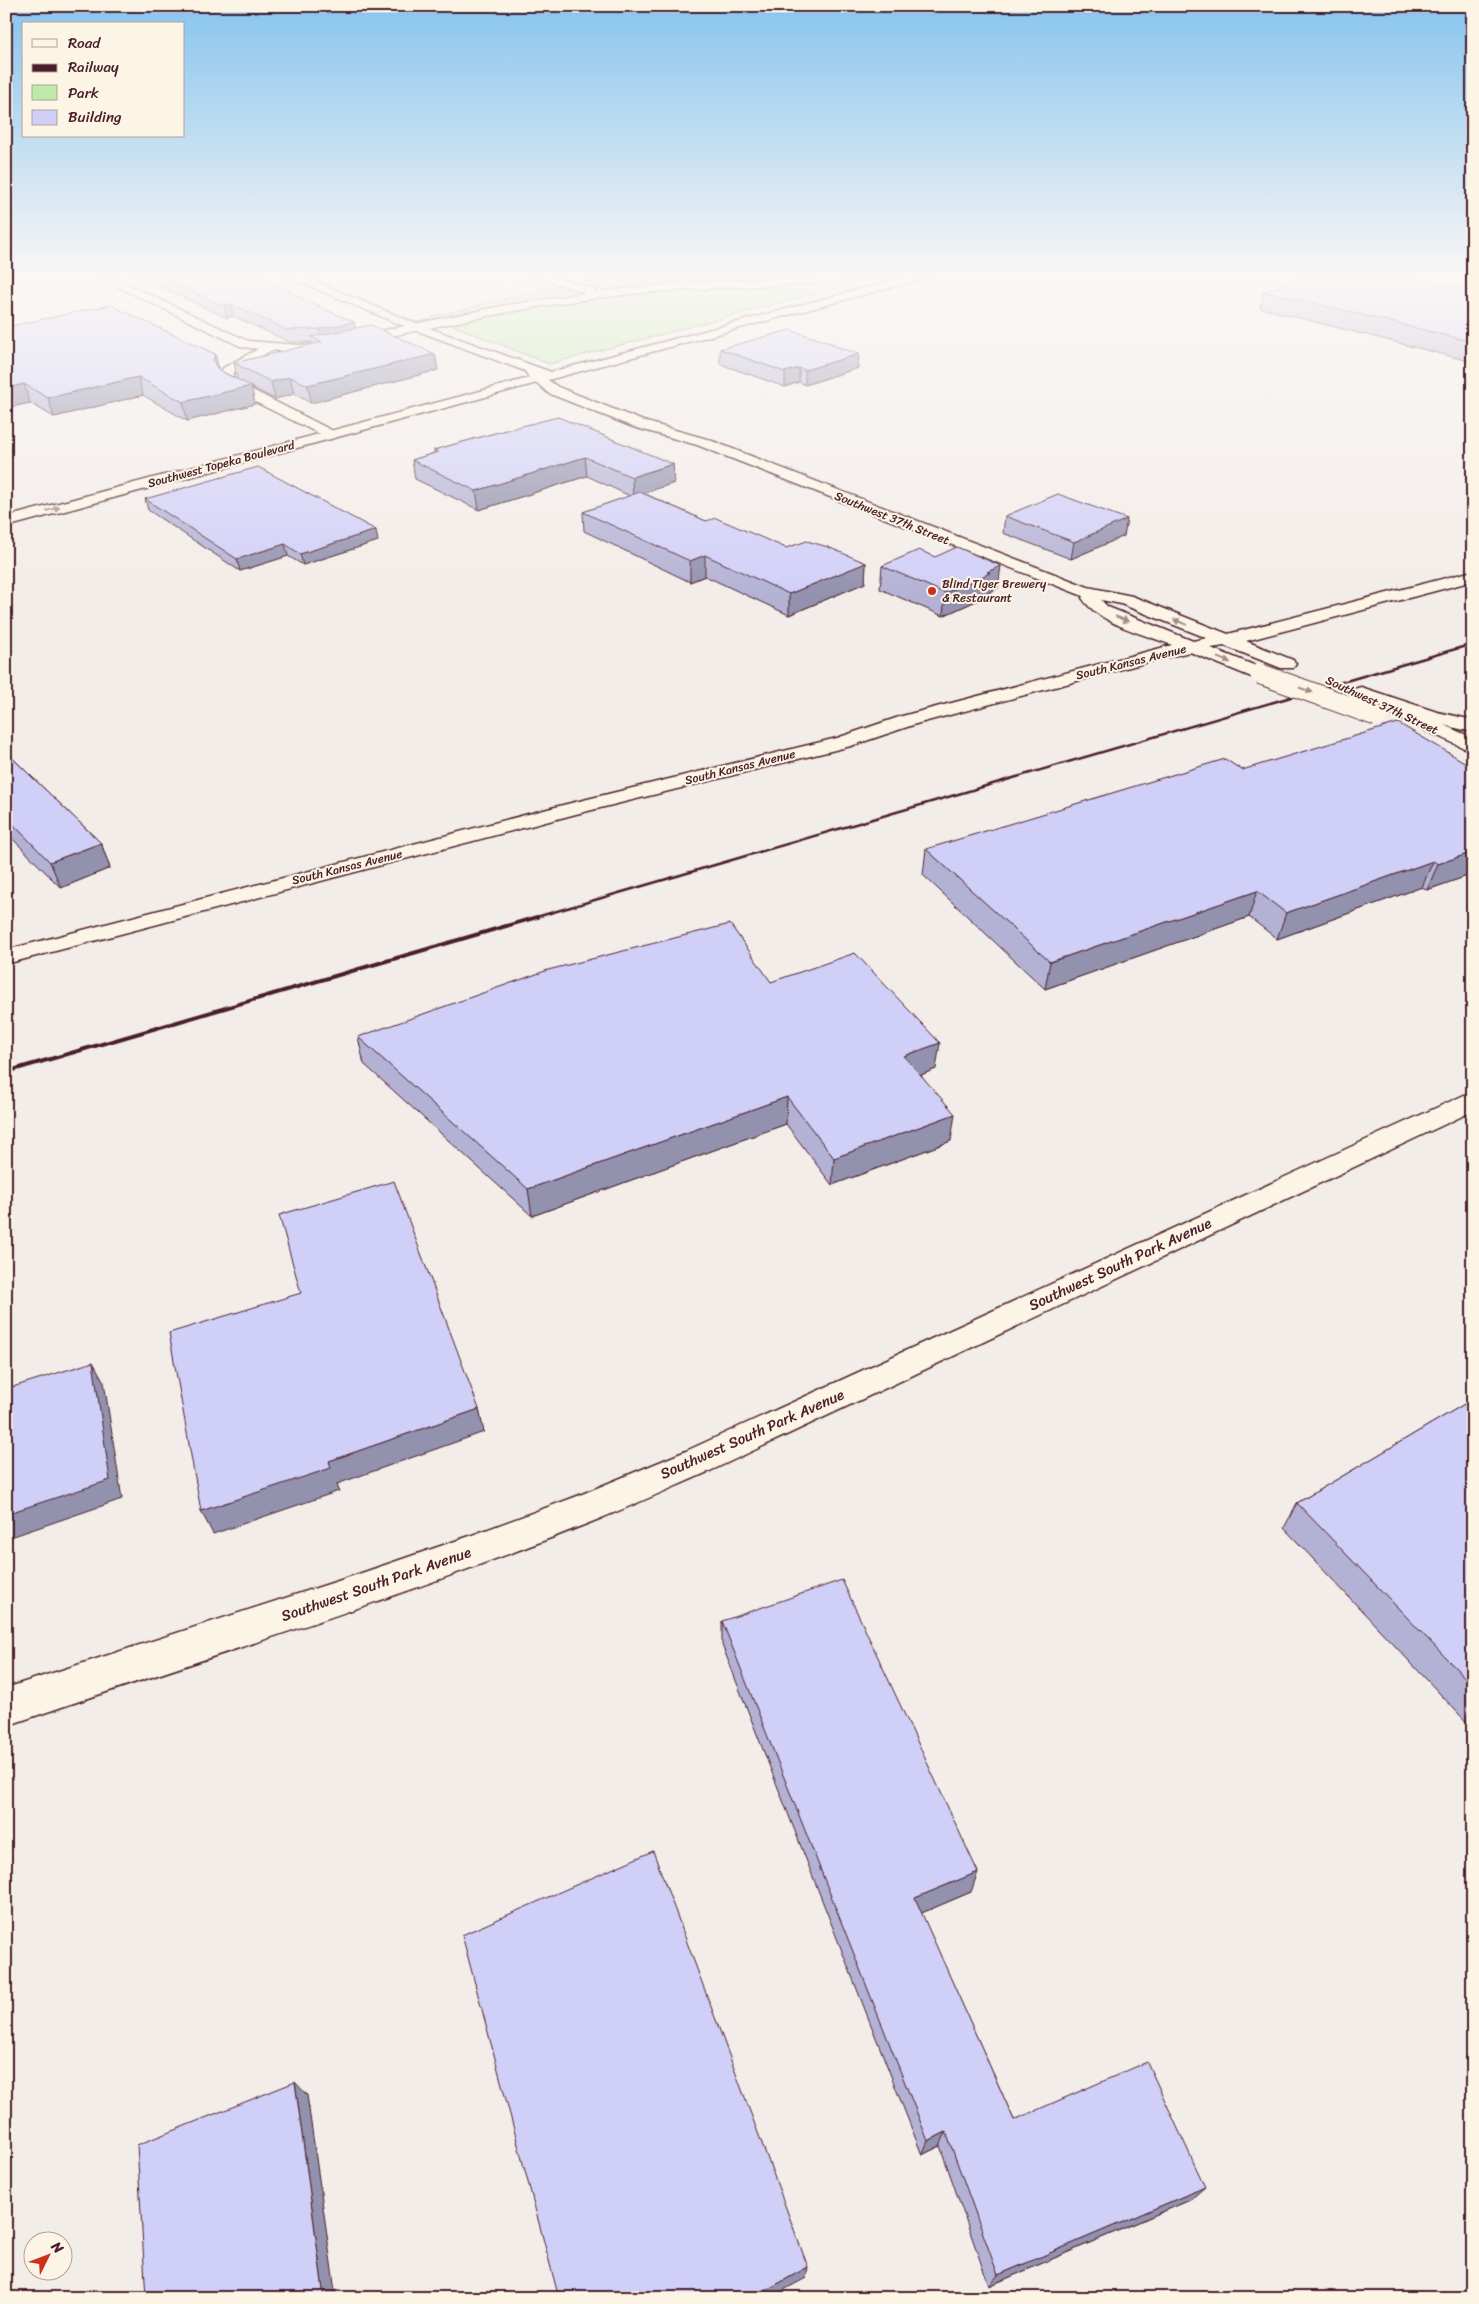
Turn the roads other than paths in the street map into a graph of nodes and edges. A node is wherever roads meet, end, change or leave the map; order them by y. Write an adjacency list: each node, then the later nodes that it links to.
1 (227, 382): 8 (main road)
2 (480, 382): 8 (main road, Southwest Topeka Boulevard)
3 (527, 382): 9 (main road, Southwest Topeka Boulevard)
4 (547, 382): 10 (main road, Southwest 37th Street)
5 (568, 382): 6 (main road, Southwest 37th Street)
6 (576, 383)
7 (652, 414): 10 (main road, Southwest 37th Street)
8 (312, 426): 9 (main road); 11 (main road, Southwest Topeka Boulevard)
9 (330, 435): 12 (main road, Southwest Topeka Boulevard, one-way to 9)
10 (702, 442): 14 (main road, Southwest 37th Street)
11 (132, 474)
12 (6, 522)
13 (1473, 576): 15 (main road, South Kansas Avenue)
14 (1083, 591): 15 (main road, Southwest 37th Street, one-way to 14); 16 (main road, Southwest 37th Street, one-way to 16)
15 (1226, 640): 16 (main road, South Kansas Avenue); 17 (main road, Southwest 37th Street)
16 (1189, 647): 17 (main road, Southwest 37th Street, one-way to 17, bridge); 20 (main road, South Kansas Avenue)
17 (1392, 711): 18 (main road); 19 (main road, Southwest 37th Street)
18 (1473, 726)
19 (1473, 746)
20 (6, 957)
21 (1473, 1100): 22 (main road, Southwest South Park Avenue)
22 (6, 1707)

